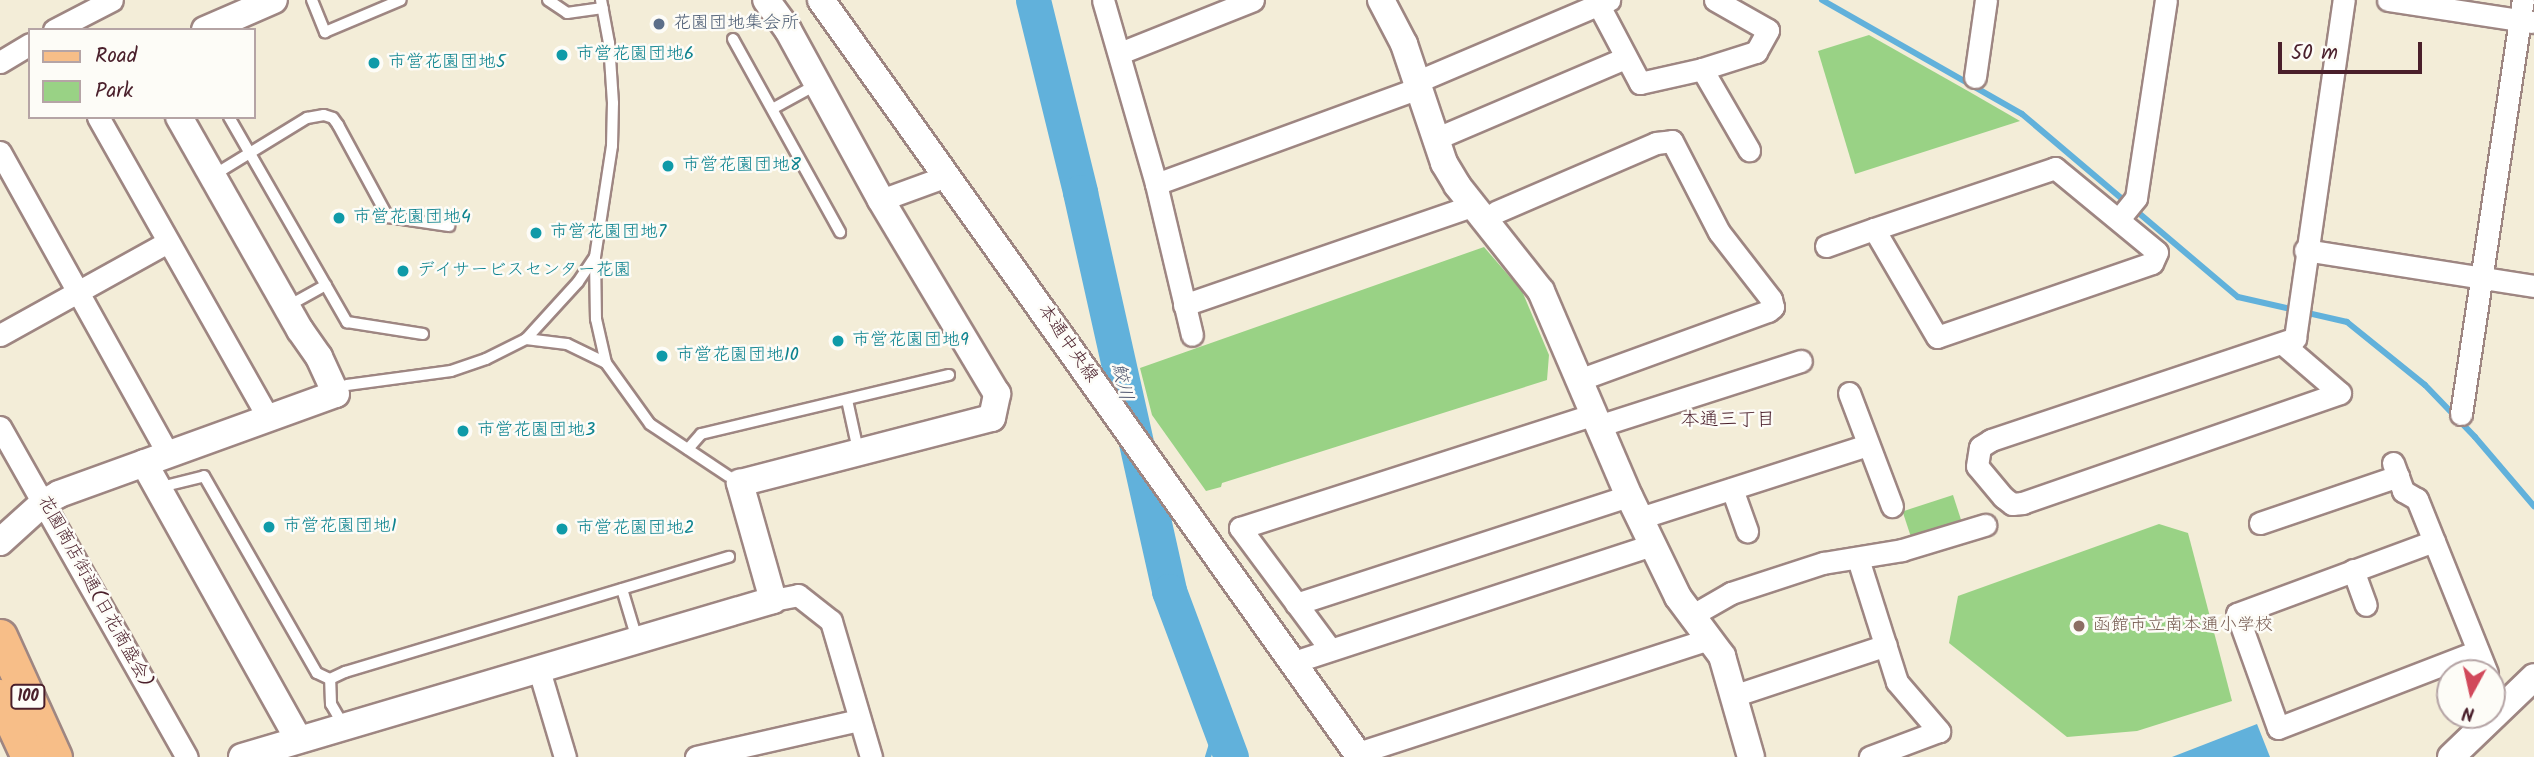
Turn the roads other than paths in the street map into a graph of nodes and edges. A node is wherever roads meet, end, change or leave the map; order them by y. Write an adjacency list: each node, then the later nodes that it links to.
1 (274, 0): 18 (street)
2 (312, 0): 3 (lane)
3 (401, 0)
4 (548, 0): 17 (lane)
5 (766, 0): 42 (street)
6 (821, 0): 40 (street, 本通中央線)
7 (1103, 0): 24 (street)
8 (1253, 0): 24 (street)
9 (1715, 0): 27 (street)
10 (1986, 0): 28 (street)
11 (2166, 0): 44 (street)
12 (2344, 0): 50 (street)
13 (2388, 0): 19 (street)
14 (1601, 1): 25 (street); 29 (street)
15 (102, 2): 20 (street)
16 (1388, 2): 29 (street)
17 (602, 4): 51 (lane)
18 (230, 8): 21 (street)
19 (2525, 14): 52 (street)
20 (57, 28)
21 (207, 28)
22 (733, 39): 31 (lane)
23 (28, 45): 26 (street)
24 (1120, 53): 41 (street)
25 (1625, 58): 27 (street); 35 (street)
26 (0, 62)
27 (1702, 69): 36 (street)
28 (1975, 77)
29 (1418, 85): 35 (street); 41 (street)
30 (806, 90): 31 (lane)
31 (774, 108): 47 (lane)
32 (98, 119): 48 (street)
33 (180, 119): 71 (street)
34 (230, 119): 38 (lane)
35 (1435, 139): 43 (street)
36 (1749, 150)
37 (0, 152): 55 (street)
38 (250, 152): 39 (lane); 45 (lane); 53 (lane)
39 (222, 170)
40 (950, 181): 42 (street); 104 (street, 本通中央線)
41 (1156, 184): 57 (street)
42 (881, 200): 94 (street)
43 (1485, 209): 57 (street); 66 (street); 66 (street)
44 (2126, 210): 46 (street); 46 (street)
45 (449, 226)
46 (1874, 229): 49 (street)
47 (840, 232)
48 (168, 242): 55 (street); 71 (street)
49 (1826, 246)
50 (2305, 250): 52 (street); 62 (street)
51 (595, 257): 61 (lane); 64 (lane)
52 (2480, 278): 54 (street); 70 (street)
53 (326, 285): 56 (lane); 58 (lane)
54 (2534, 286)
55 (79, 291): 59 (street); 77 (street)
56 (297, 301)
57 (1184, 305): 60 (street)
58 (423, 334)
59 (0, 335)
60 (1192, 335)
61 (526, 339): 64 (lane); 67 (lane)
62 (2283, 344): 62 (street)
63 (1801, 361): 72 (street)
64 (606, 363): 76 (lane)
65 (949, 375): 69 (lane)
66 (1578, 380): 72 (street)
67 (347, 385)
68 (1849, 393): 75 (street)
69 (847, 400): 74 (lane); 76 (lane)
70 (2461, 414)
71 (267, 416): 77 (street)
72 (1596, 421): 83 (street); 95 (street)
73 (0, 428): 81 (street, 花園商店街通(日花商盛会))
74 (856, 441)
75 (1868, 444): 80 (street); 82 (street)
76 (688, 449): 78 (lane)
77 (156, 459): 81 (street); 113 (street)
78 (728, 476)
79 (169, 485): 108 (lane)
80 (1731, 489): 83 (street); 86 (street)
81 (43, 503): 88 (street); 117 (street, 花園商店街通(日花商盛会))
82 (1892, 506)
83 (1634, 507): 89 (street); 95 (street)
84 (2260, 523): 87 (street)
85 (1985, 525): 91 (street)
86 (1747, 531)
87 (2434, 541): 92 (street); 103 (street)
88 (0, 542)
89 (1653, 545): 97 (street); 102 (street)
90 (729, 557): 93 (lane)
91 (1858, 559): 97 (street); 101 (street)
92 (2353, 570): 96 (street); 103 (street)
93 (622, 589): 98 (lane); 108 (lane)
94 (773, 600): 106 (street); 112 (street)
95 (1296, 604): 102 (street)
96 (2366, 605)
97 (1691, 616): 100 (street)
98 (634, 629)
99 (0, 636): 116 (main road, 100)
100 (1709, 639): 110 (street); 114 (street)
101 (1886, 645): 110 (street); 123 (street)
102 (1330, 649): 104 (street)
103 (2478, 651): 105 (street)
104 (1288, 655): 114 (street, 本通中央線)
105 (2481, 659)
106 (539, 670): 113 (street); 119 (street)
107 (2534, 677): 124 (street)
108 (330, 679): 111 (lane)
109 (0, 696): 115 (main road, 100)
110 (1733, 696): 122 (street)
111 (338, 716)
112 (859, 720): 120 (street); 121 (street)
113 (299, 740): 118 (street)
114 (1359, 755)
115 (28, 757)
116 (55, 757)
117 (187, 757)
118 (242, 757)
119 (565, 757)
120 (696, 757)
121 (871, 757)
122 (1751, 757)
123 (1870, 757)
124 (2451, 757)

